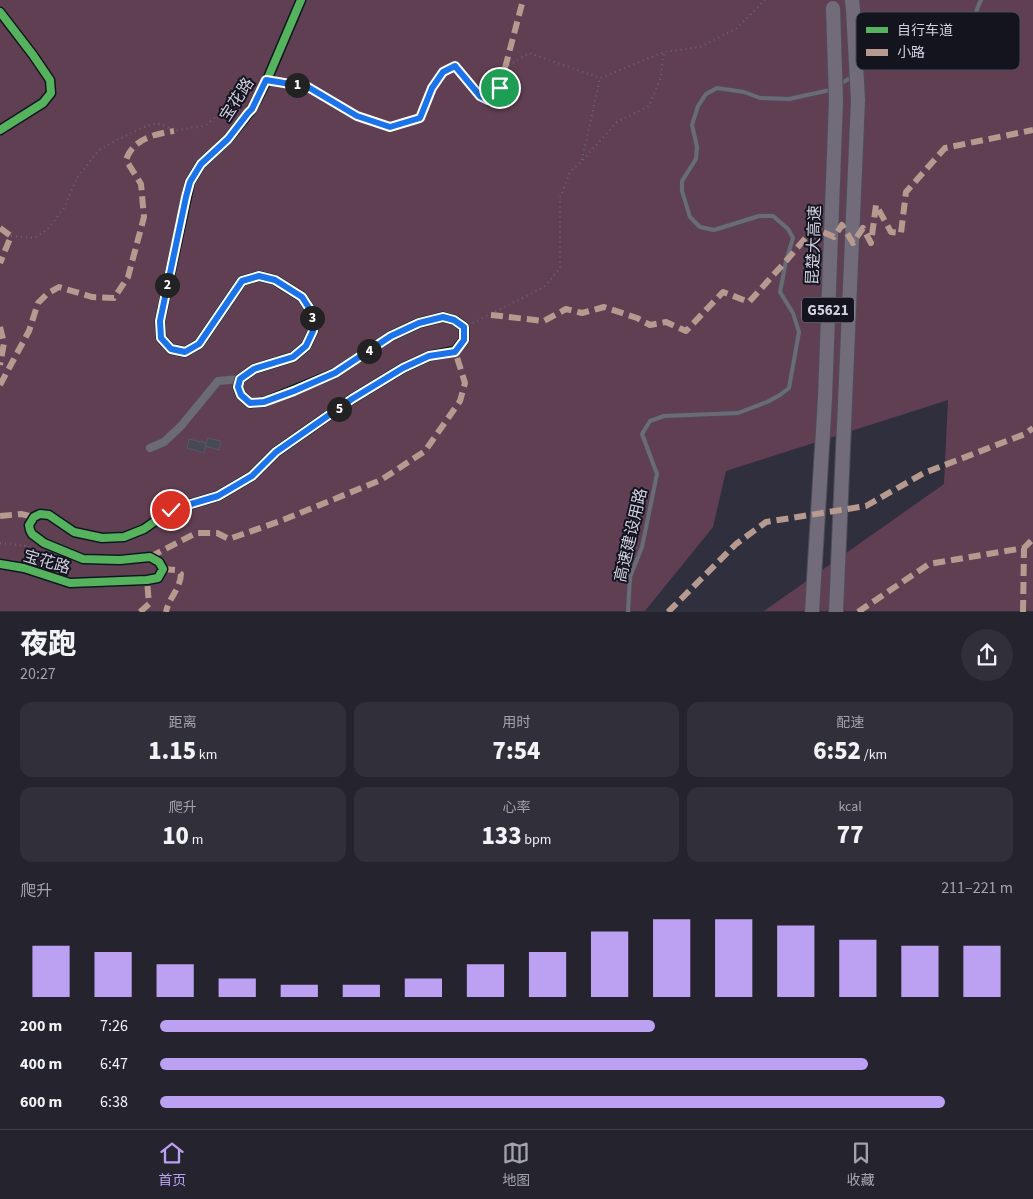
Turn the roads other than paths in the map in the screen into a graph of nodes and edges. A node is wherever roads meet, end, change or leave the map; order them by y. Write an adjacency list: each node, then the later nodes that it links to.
1 (300, 0): 9 (main road, 宝花路)
2 (981, 0): 5 (lane, 高速建设用路)
3 (833, 4): 13 (highway, 昆楚大高速 / G5621, bridge)
4 (853, 5): 6 (highway, G5621, bridge)
5 (976, 12)
6 (856, 62)
7 (856, 70): 14 (highway, G5621, bridge)
8 (859, 70): 12 (lane, 高速建设用路)
9 (240, 379): 10 (street); 11 (main road, 宝花路)
10 (150, 448)
11 (0, 564)
12 (628, 612)
13 (812, 612)
14 (836, 612)

